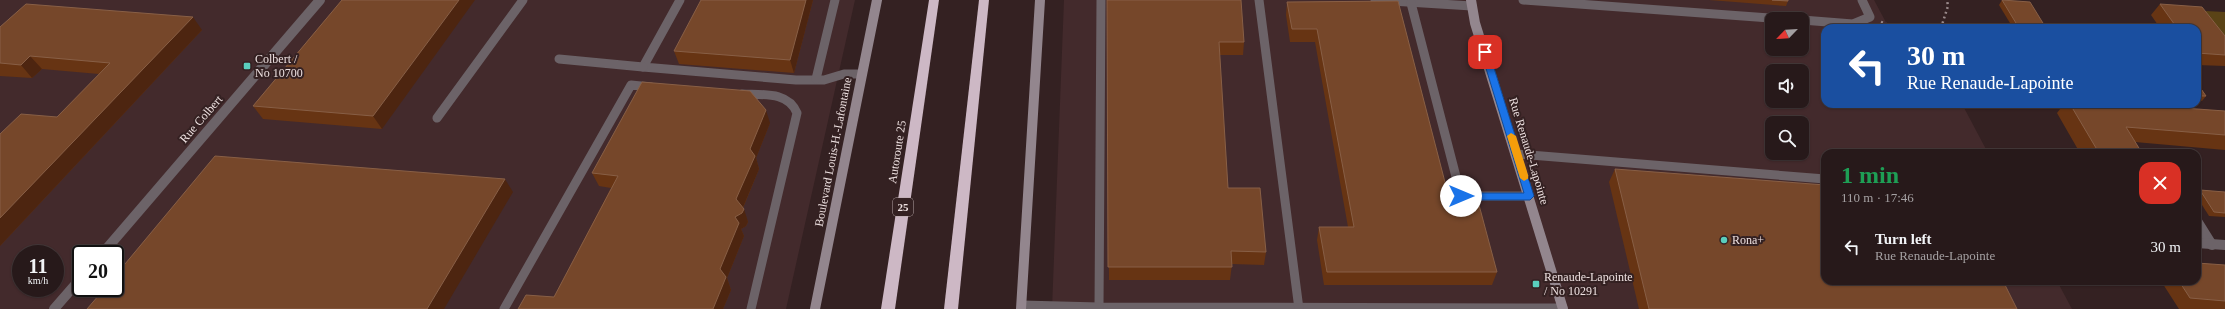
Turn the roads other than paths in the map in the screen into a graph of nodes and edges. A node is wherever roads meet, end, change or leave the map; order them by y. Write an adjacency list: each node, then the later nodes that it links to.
1 (320, 0): 32 (street, Rue Colbert)
2 (523, 0): 25 (lane)
3 (680, 0): 20 (lane)
4 (835, 0): 22 (lane)
5 (877, 0): 21 (main road, Boulevard Louis-H.-Lafontaine)
6 (934, 0): 42 (highway, Autoroute 25 / 25)
7 (984, 0): 43 (highway)
8 (1040, 0): 35 (main road)
9 (1101, 0): 36 (lane)
10 (1259, 0): 37 (lane)
11 (1375, 0): 14 (lane)
12 (1523, 0): 16 (lane)
13 (1862, 0): 18 (lane)
14 (1411, 3): 15 (lane); 28 (lane)
15 (1471, 3): 26 (main road, Rue Renaude-Lapointe)
16 (1603, 3): 17 (lane)
17 (1765, 17)
18 (1809, 21)
19 (559, 59): 20 (lane)
20 (643, 67): 22 (lane)
21 (862, 74): 22 (lane); 41 (main road, Boulevard Louis-H.-Lafontaine)
22 (816, 80)
23 (660, 88): 39 (lane)
24 (730, 93): 40 (lane)
25 (437, 118)
26 (1517, 154): 27 (lane); 28 (main road, Rue Renaude-Lapointe)
27 (1821, 178)
28 (1530, 196): 44 (main road, Rue Renaude-Lapointe)
29 (2201, 227): 31 (street)
30 (2201, 243): 31 (street)
31 (2212, 244): 33 (street)
32 (110, 245)
33 (2225, 246)
34 (72, 288): 38 (street)
35 (1021, 307): 36 (lane)
36 (1099, 308): 37 (lane)
37 (1299, 308): 44 (lane)
38 (54, 309)
39 (504, 309)
40 (750, 309)
41 (815, 309)
42 (888, 309)
43 (951, 309)
44 (1563, 309)

